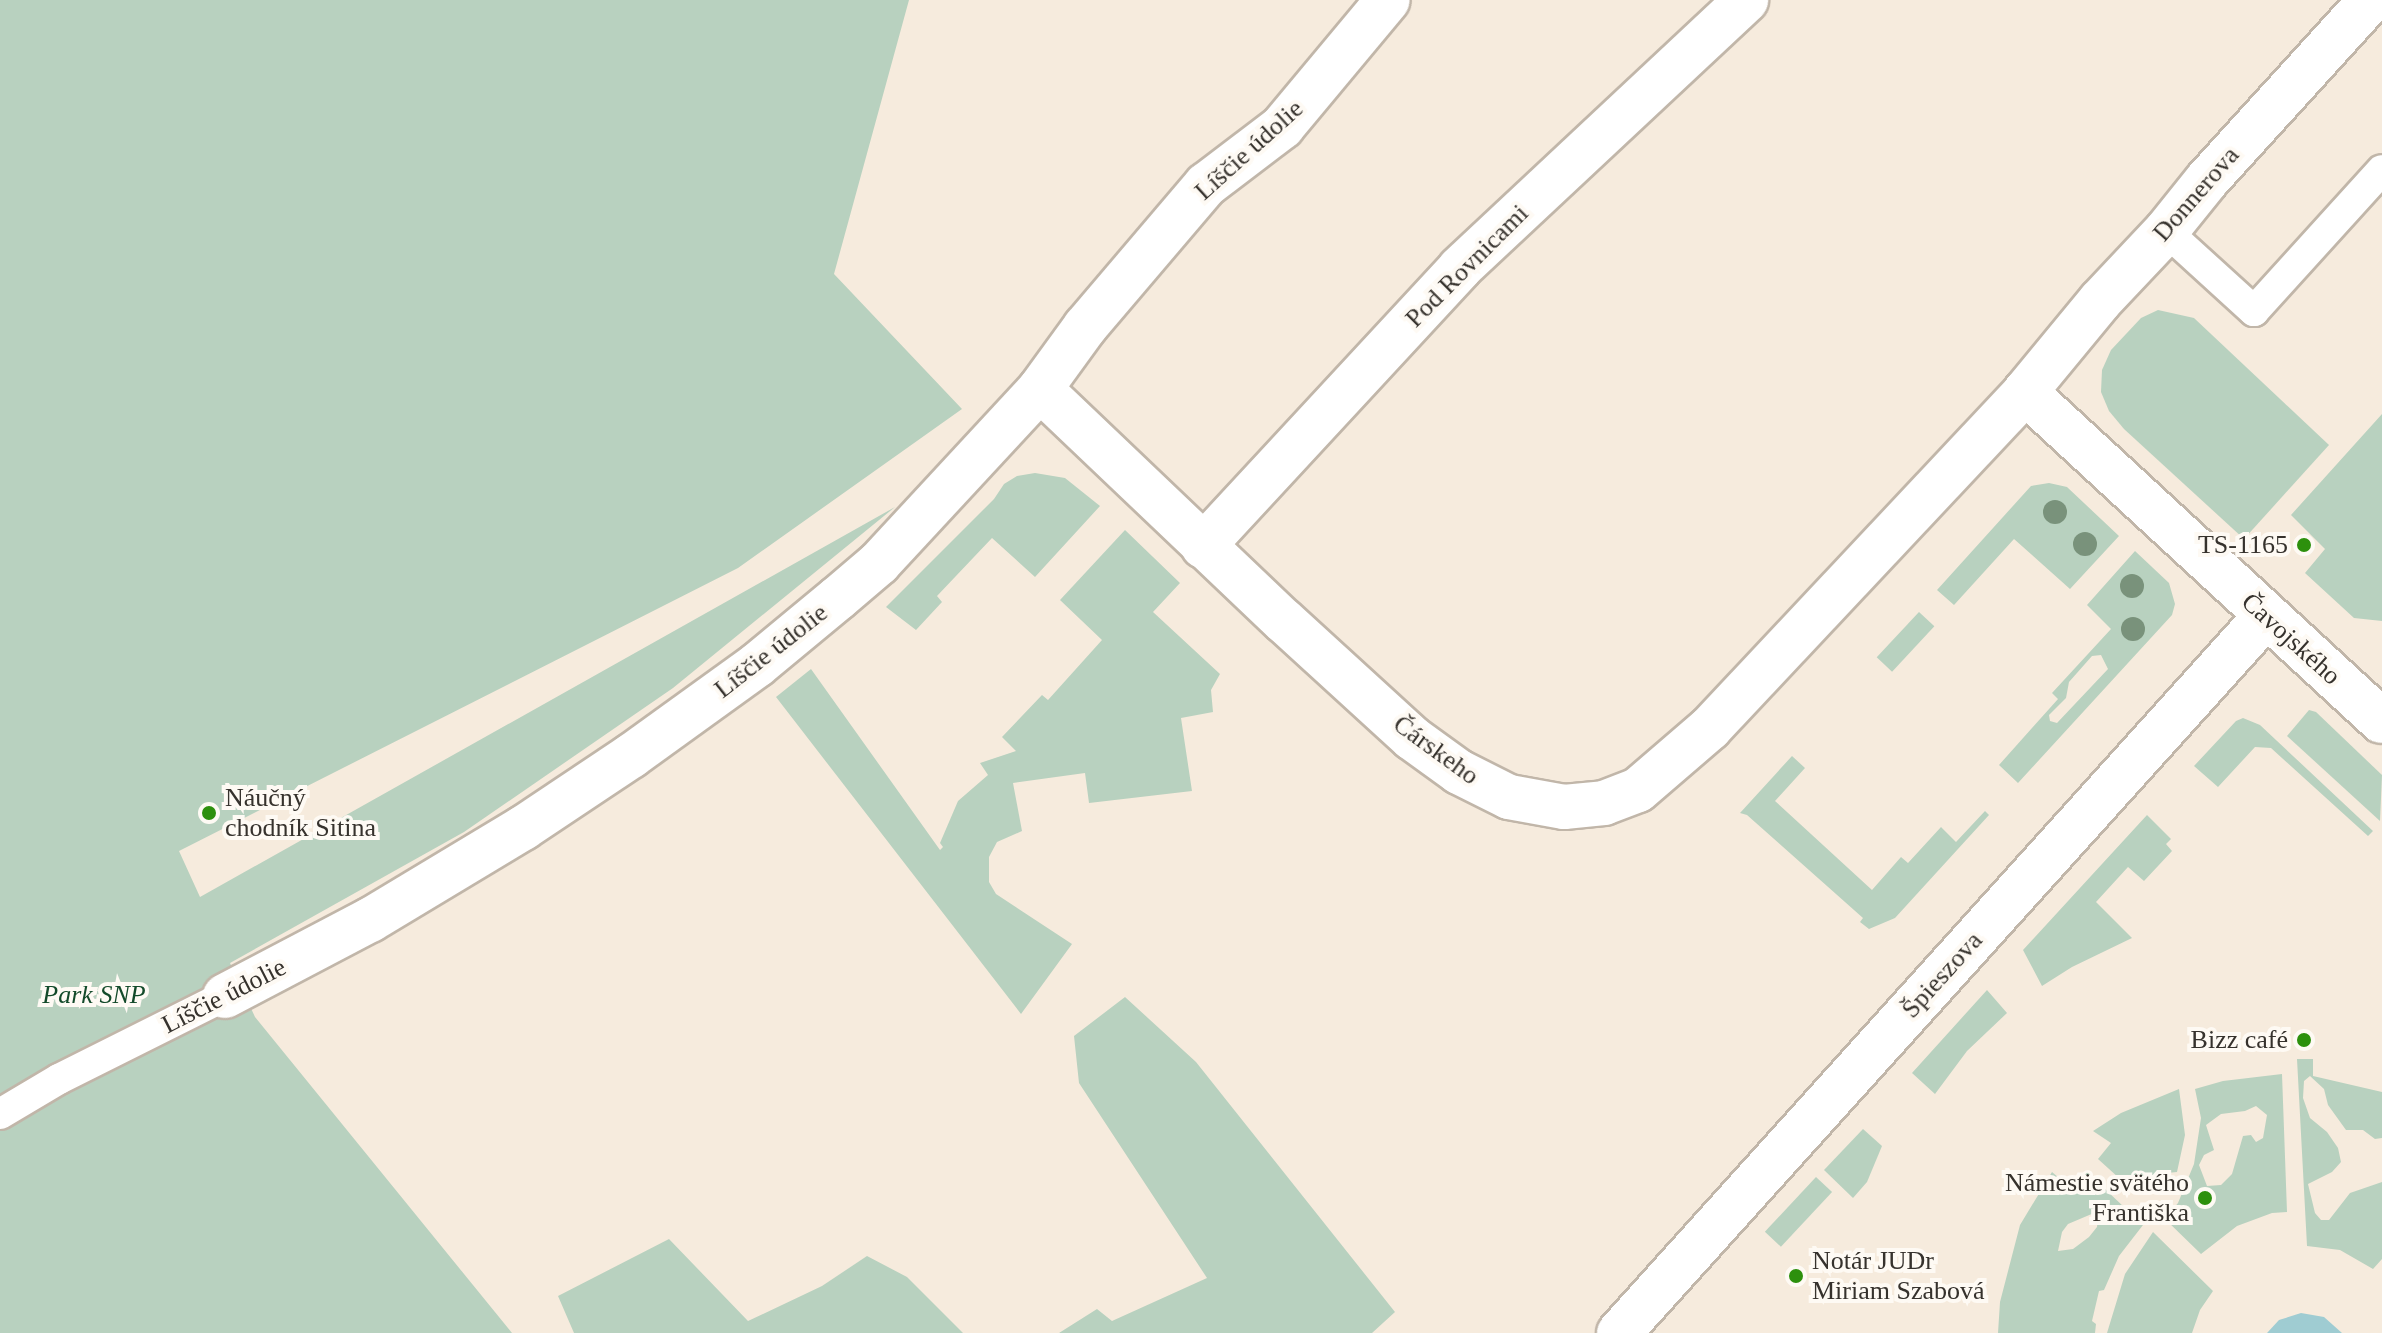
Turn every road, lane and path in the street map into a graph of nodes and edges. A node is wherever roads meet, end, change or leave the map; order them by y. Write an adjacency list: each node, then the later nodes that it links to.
1 (1388, 0): 6 (street, Líščie údolie)
2 (1746, 0): 8 (street, Pod Rovnicami)
3 (2371, 0): 5 (street, Donnerova)
4 (2382, 170): 5 (lane)
5 (2166, 231): 7 (street, Donnerova)
6 (1040, 389): 8 (street, Čárskeho); 11 (street, Líščie údolie)
7 (2025, 392): 8 (street, Čárskeho); 9 (street, Čavojského)
8 (1203, 546)
9 (2265, 617): 10 (street, Čavojského); 13 (street, Špieszova)
10 (2382, 721)
11 (225, 996): 12 (lane, Líščie údolie)
12 (0, 1114)
13 (1619, 1333)

